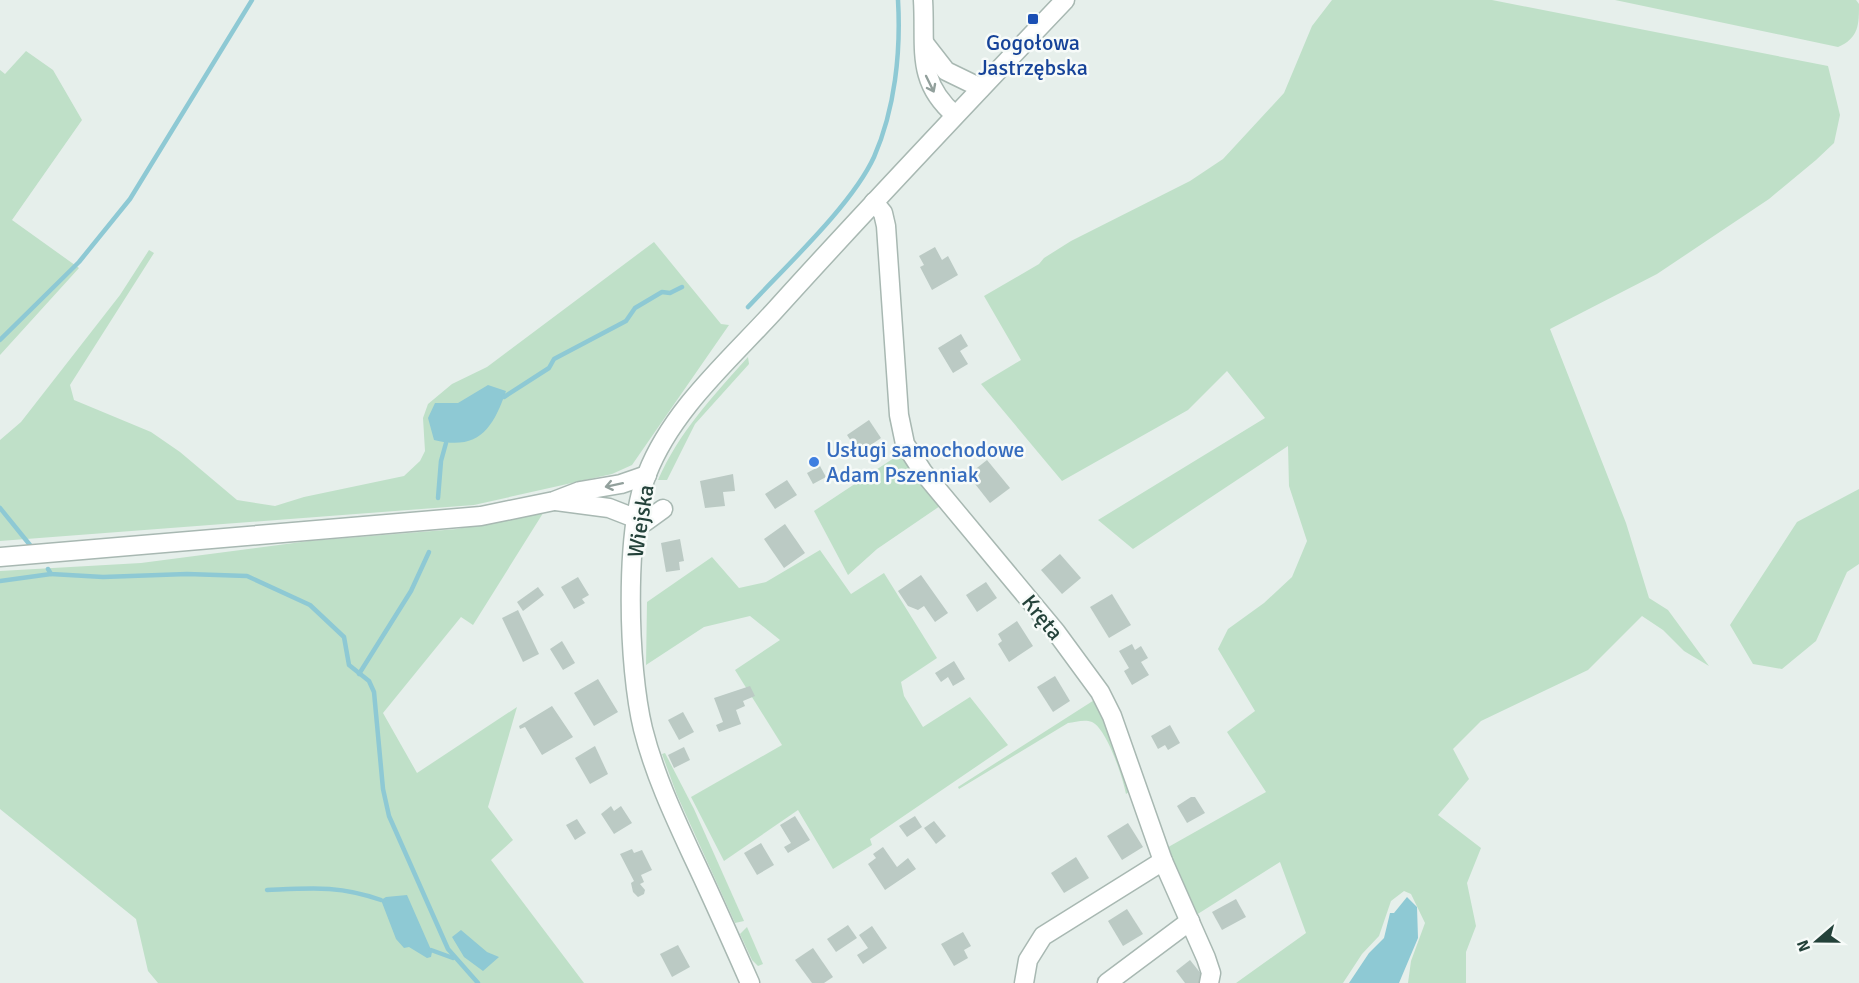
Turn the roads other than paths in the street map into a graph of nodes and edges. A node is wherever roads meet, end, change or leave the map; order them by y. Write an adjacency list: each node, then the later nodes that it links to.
1 (923, 0): 3 (street)
2 (1065, 0): 4 (street, Wiejska)
3 (925, 44): 4 (street); 5 (street, one-way to 5)
4 (981, 88): 5 (street, Wiejska)
5 (955, 115): 6 (street, Wiejska)
6 (874, 202): 7 (street, Wiejska); 12 (street, Kręta)
7 (647, 475): 8 (street, one-way to 8); 10 (street, Wiejska)
8 (554, 501): 10 (street); 11 (street)
9 (663, 509): 10 (street)
10 (636, 520): 14 (street, Wiejska)
11 (0, 557)
12 (1163, 861): 13 (street, Kręta); 15 (street)
13 (1190, 921): 16 (street); 17 (street, Kręta)
14 (750, 983)
15 (1024, 983)
16 (1107, 983)
17 (1209, 983)

